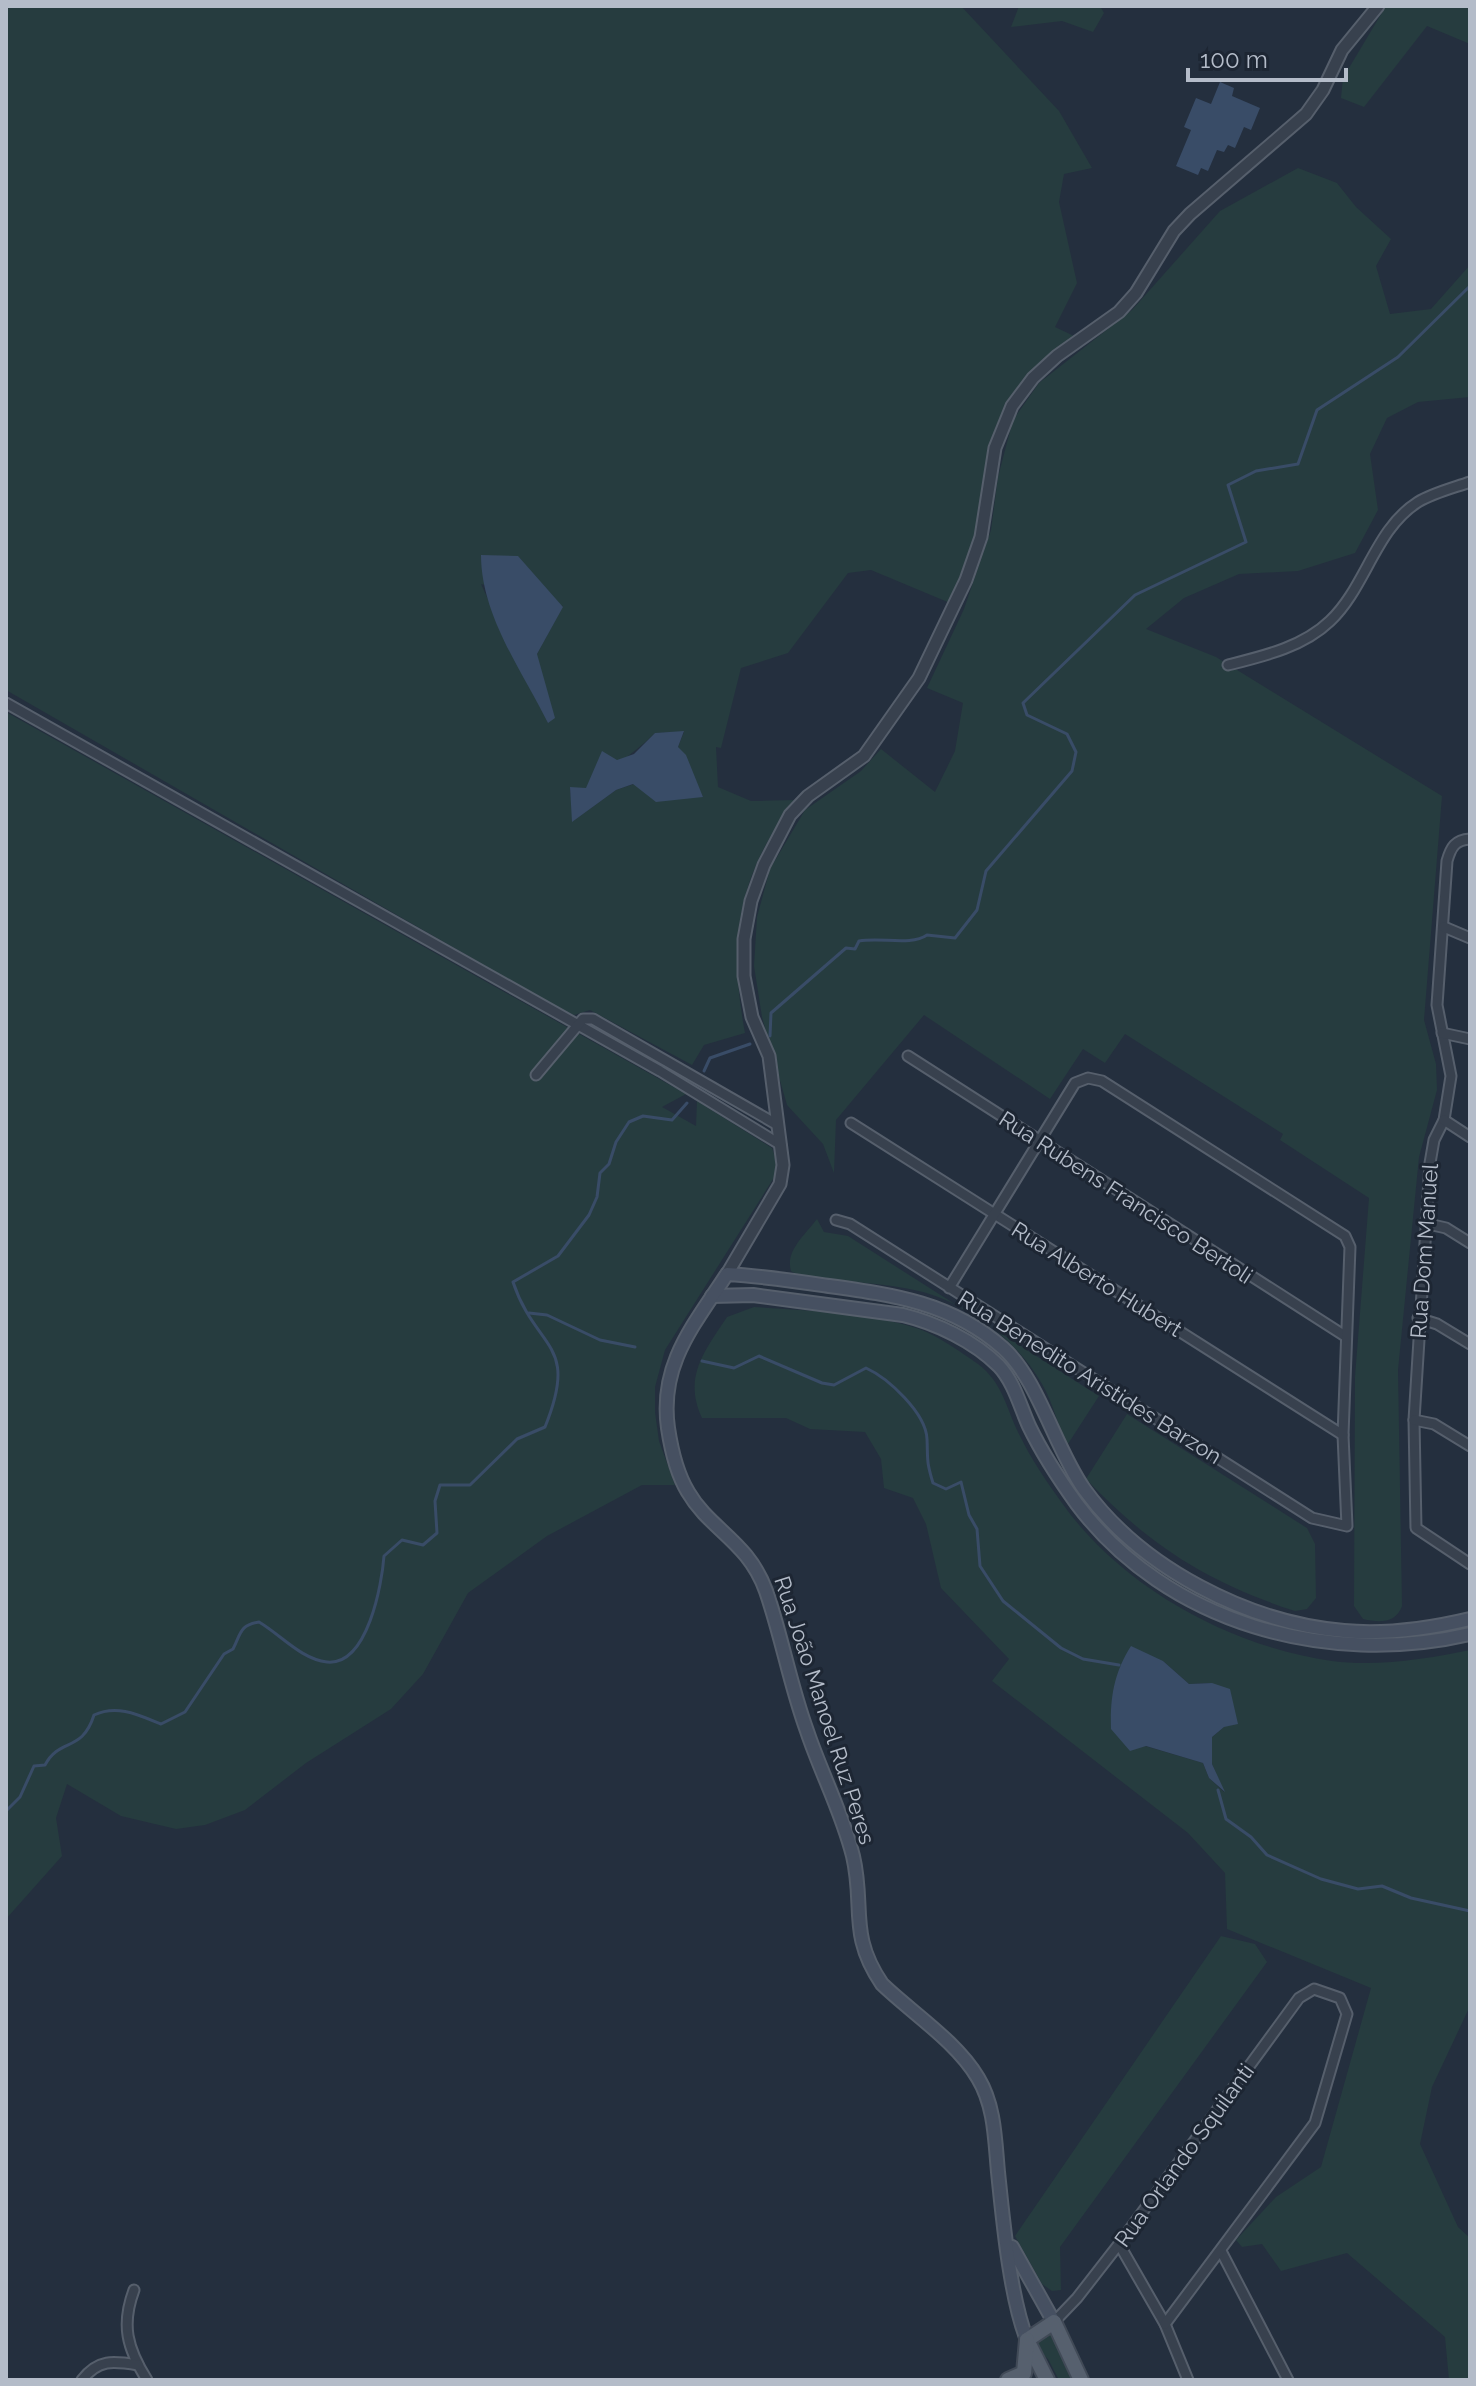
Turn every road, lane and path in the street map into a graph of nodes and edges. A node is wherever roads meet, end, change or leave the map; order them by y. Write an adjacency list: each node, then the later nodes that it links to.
1 (1378, 6): 15 (street, Rua João Manoel Ruz Peres)
2 (1470, 482): 3 (street)
3 (1228, 665)
4 (6, 703): 8 (street)
5 (1465, 839): 6 (street, Rua Dom Manuel)
6 (1444, 927): 7 (street); 9 (street, Rua Dom Manuel)
7 (1470, 938)
8 (577, 1026): 12 (street); 15 (street); 18 (street)
9 (1442, 1033): 10 (street); 13 (street, Rua Dom Manuel)
10 (1470, 1039)
11 (908, 1056): 17 (street, Rua Rubens Francisco Bertoli)
12 (536, 1075)
13 (1444, 1120): 16 (street); 21 (street, Rua Dom Manuel)
14 (851, 1123): 19 (street, Rua Alberto Hubert)
15 (776, 1124): 18 (street, Rua João Manoel Ruz Peres)
16 (1470, 1137)
17 (1040, 1141): 19 (street); 29 (street, Rua Rubens Francisco Bertoli); 29 (street)
18 (781, 1145): 23 (street, Rua João Manoel Ruz Peres)
19 (994, 1214): 25 (street); 32 (street, Rua Alberto Hubert)
20 (836, 1220): 25 (street, Rua Benedito Aristides Barzon)
21 (1424, 1223): 22 (street); 28 (street, Rua Dom Manuel)
22 (1470, 1243)
23 (727, 1274): 24 (main road); 27 (main road, Rua João Manoel Ruz Peres)
24 (757, 1276): 26 (street); 37 (main road)
25 (949, 1288): 32 (street, Rua Benedito Aristides Barzon)
26 (753, 1295): 27 (main road); 42 (main road)
27 (712, 1296): 45 (main road, Rua João Manoel Ruz Peres)
28 (1418, 1318): 30 (street); 31 (street, Rua Dom Manuel)
29 (1345, 1336): 32 (street)
30 (1470, 1344)
31 (1414, 1420): 33 (street); 34 (street, Rua Dom Manuel)
32 (1343, 1435)
33 (1470, 1446)
34 (1470, 1564)
35 (1470, 1619): 36 (main road)
36 (1433, 1628): 38 (main road); 41 (main road)
37 (1329, 1630): 39 (main road); 42 (main road)
38 (1417, 1630): 39 (main road); 43 (main road)
39 (1346, 1631): 44 (main road)
40 (1470, 1634): 41 (main road)
41 (1434, 1643): 43 (main road)
42 (1328, 1645): 44 (main road)
43 (1417, 1645): 44 (main road)
44 (1344, 1646)
45 (1005, 2234): 49 (main road, Rua João Manoel Ruz Peres); 51 (main road, Rua João Manoel Ruz Peres)
46 (1119, 2244): 47 (street, Rua Orlando Squilanti); 49 (street, Rua Orlando Squilanti); 50 (street)
47 (1221, 2251): 50 (street); 59 (street)
48 (134, 2290): 52 (street)
49 (1054, 2322): 51 (main road); 57 (main road)
50 (1165, 2324): 58 (street)
51 (1027, 2340): 55 (main road); 56 (main road)
52 (138, 2365): 53 (street); 54 (street)
53 (82, 2380)
54 (147, 2380)
55 (1008, 2380)
56 (1047, 2380)
57 (1081, 2380)
58 (1188, 2380)
59 (1288, 2380)

